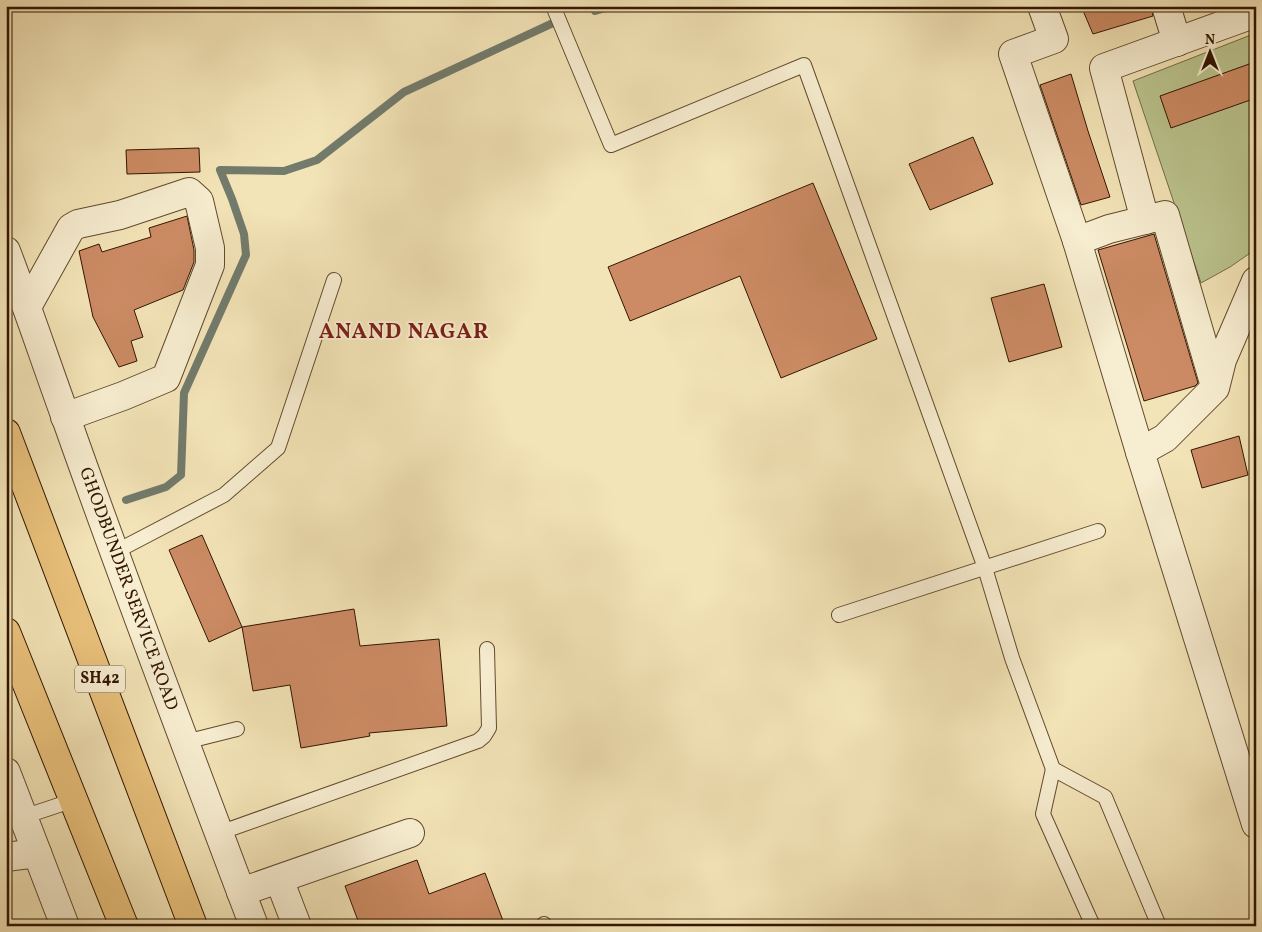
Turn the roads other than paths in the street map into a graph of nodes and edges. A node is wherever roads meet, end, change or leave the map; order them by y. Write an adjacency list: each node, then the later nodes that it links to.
1 (553, 6): 18 (lane)
2 (1042, 6): 7 (street)
3 (1166, 6): 5 (street)
4 (1240, 14): 5 (street)
5 (1177, 42): 6 (street)
6 (1146, 220): 7 (street); 12 (street)
7 (1077, 241): 15 (street)
8 (6, 251): 11 (street, GHODBUNDER SERVICE ROAD)
9 (334, 280): 17 (lane)
10 (1256, 280): 12 (street)
11 (27, 306): 13 (street, GHODBUNDER SERVICE ROAD); 13 (street)
12 (1215, 388): 15 (street)
13 (65, 418): 17 (street, GHODBUNDER SERVICE ROAD)
14 (6, 433): 37 (main road, SH42)
15 (1140, 452): 28 (street)
16 (1098, 531): 18 (lane)
17 (115, 552): 23 (street, GHODBUNDER SERVICE ROAD)
18 (985, 568): 19 (lane); 24 (lane)
19 (839, 615)
20 (6, 632): 26 (main road)
21 (487, 649): 29 (lane)
22 (237, 728): 23 (lane)
23 (185, 742): 29 (street, GHODBUNDER SERVICE ROAD)
24 (1053, 769): 40 (lane); 41 (lane)
25 (6, 772): 27 (street)
26 (74, 800): 27 (lane); 36 (main road)
27 (15, 818): 31 (street)
28 (1256, 824)
29 (219, 833): 34 (street, GHODBUNDER SERVICE ROAD)
30 (410, 833): 33 (street)
31 (37, 853): 32 (street); 35 (street)
32 (6, 857)
33 (279, 879): 34 (street); 39 (street)
34 (242, 892): 38 (street, GHODBUNDER SERVICE ROAD)
35 (65, 926)
36 (124, 926)
37 (193, 926)
38 (254, 926)
39 (297, 926)
40 (1093, 926)
41 (1159, 926)

